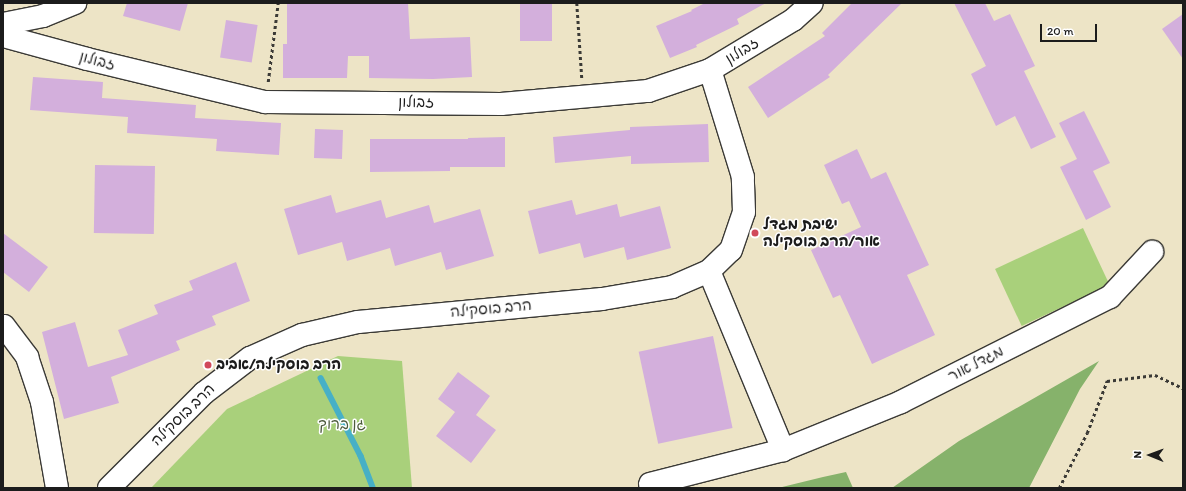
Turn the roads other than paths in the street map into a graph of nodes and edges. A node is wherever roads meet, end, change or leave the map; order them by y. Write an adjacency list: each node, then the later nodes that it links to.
1 (76, 3): 3 (street)
2 (812, 3): 5 (street, זבולון)
3 (3, 24)
4 (3, 36): 5 (street, זבולון)
5 (710, 70): 7 (street, הרב בוסקילה)
6 (1152, 252): 9 (street, מגדל אור)
7 (709, 271): 9 (street); 12 (street, הרב בוסקילה)
8 (4, 326): 11 (street)
9 (783, 450): 10 (street, מגדל אור)
10 (650, 484)
11 (57, 488)
12 (109, 488)

